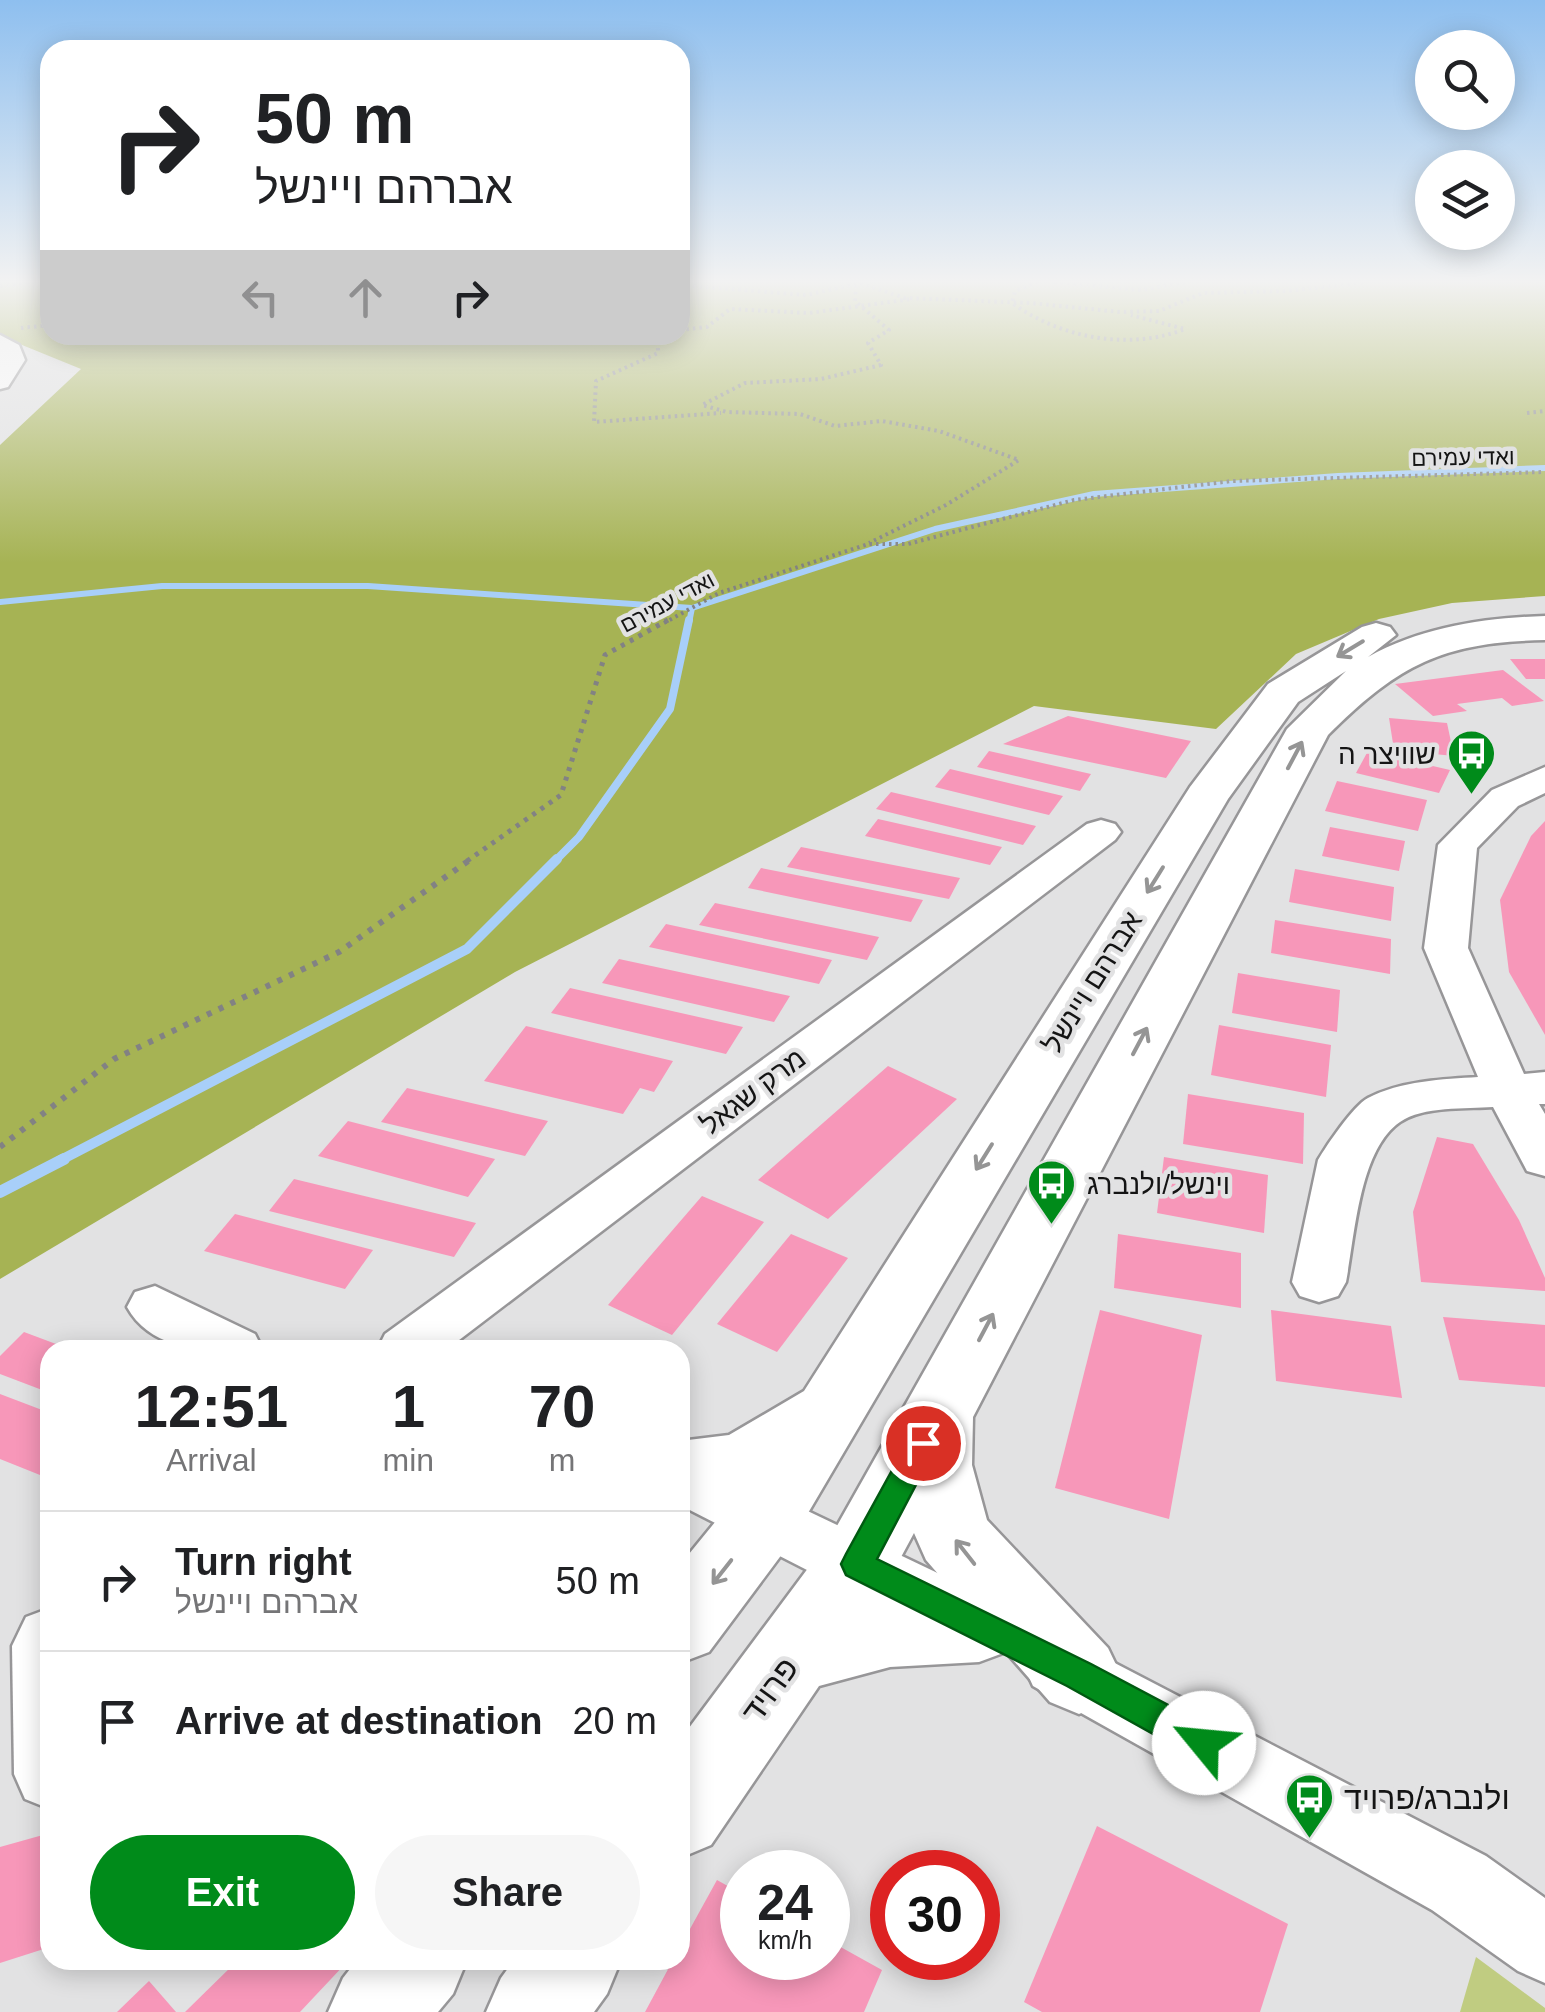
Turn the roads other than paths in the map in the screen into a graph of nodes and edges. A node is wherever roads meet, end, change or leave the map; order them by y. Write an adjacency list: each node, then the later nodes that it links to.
1 (1545, 607): 11 (main road, אברהם ויינשל, one-way to 11)
2 (1545, 628): 12 (main road, one-way to 2)
3 (1545, 778): 5 (street)
4 (1101, 832): 10 (street, מרק שגאל)
5 (1526, 1089): 6 (street); 7 (street)
6 (1545, 1159)
7 (1319, 1282)
8 (155, 1307): 9 (street)
9 (216, 1340)
10 (427, 1340)
11 (830, 1408): 13 (main road); 15 (main road, אברהם ויינשל)
12 (940, 1412): 16 (main road); 20 (main road, one-way to 12)
13 (690, 1473)
14 (690, 1479): 15 (street)
15 (764, 1519): 16 (street); 17 (main road, one-way to 17)
16 (857, 1564): 18 (street); 19 (main road, פרויד)
17 (690, 1613)
18 (979, 1626): 19 (main road); 20 (street)
19 (797, 1654): 21 (main road, פרויד)
20 (1079, 1675): 22 (street)
21 (690, 1800)
22 (1545, 1944)
23 (411, 1970): 25 (main road)
24 (567, 1970): 26 (main road)
25 (377, 2012)
26 (536, 2012)

